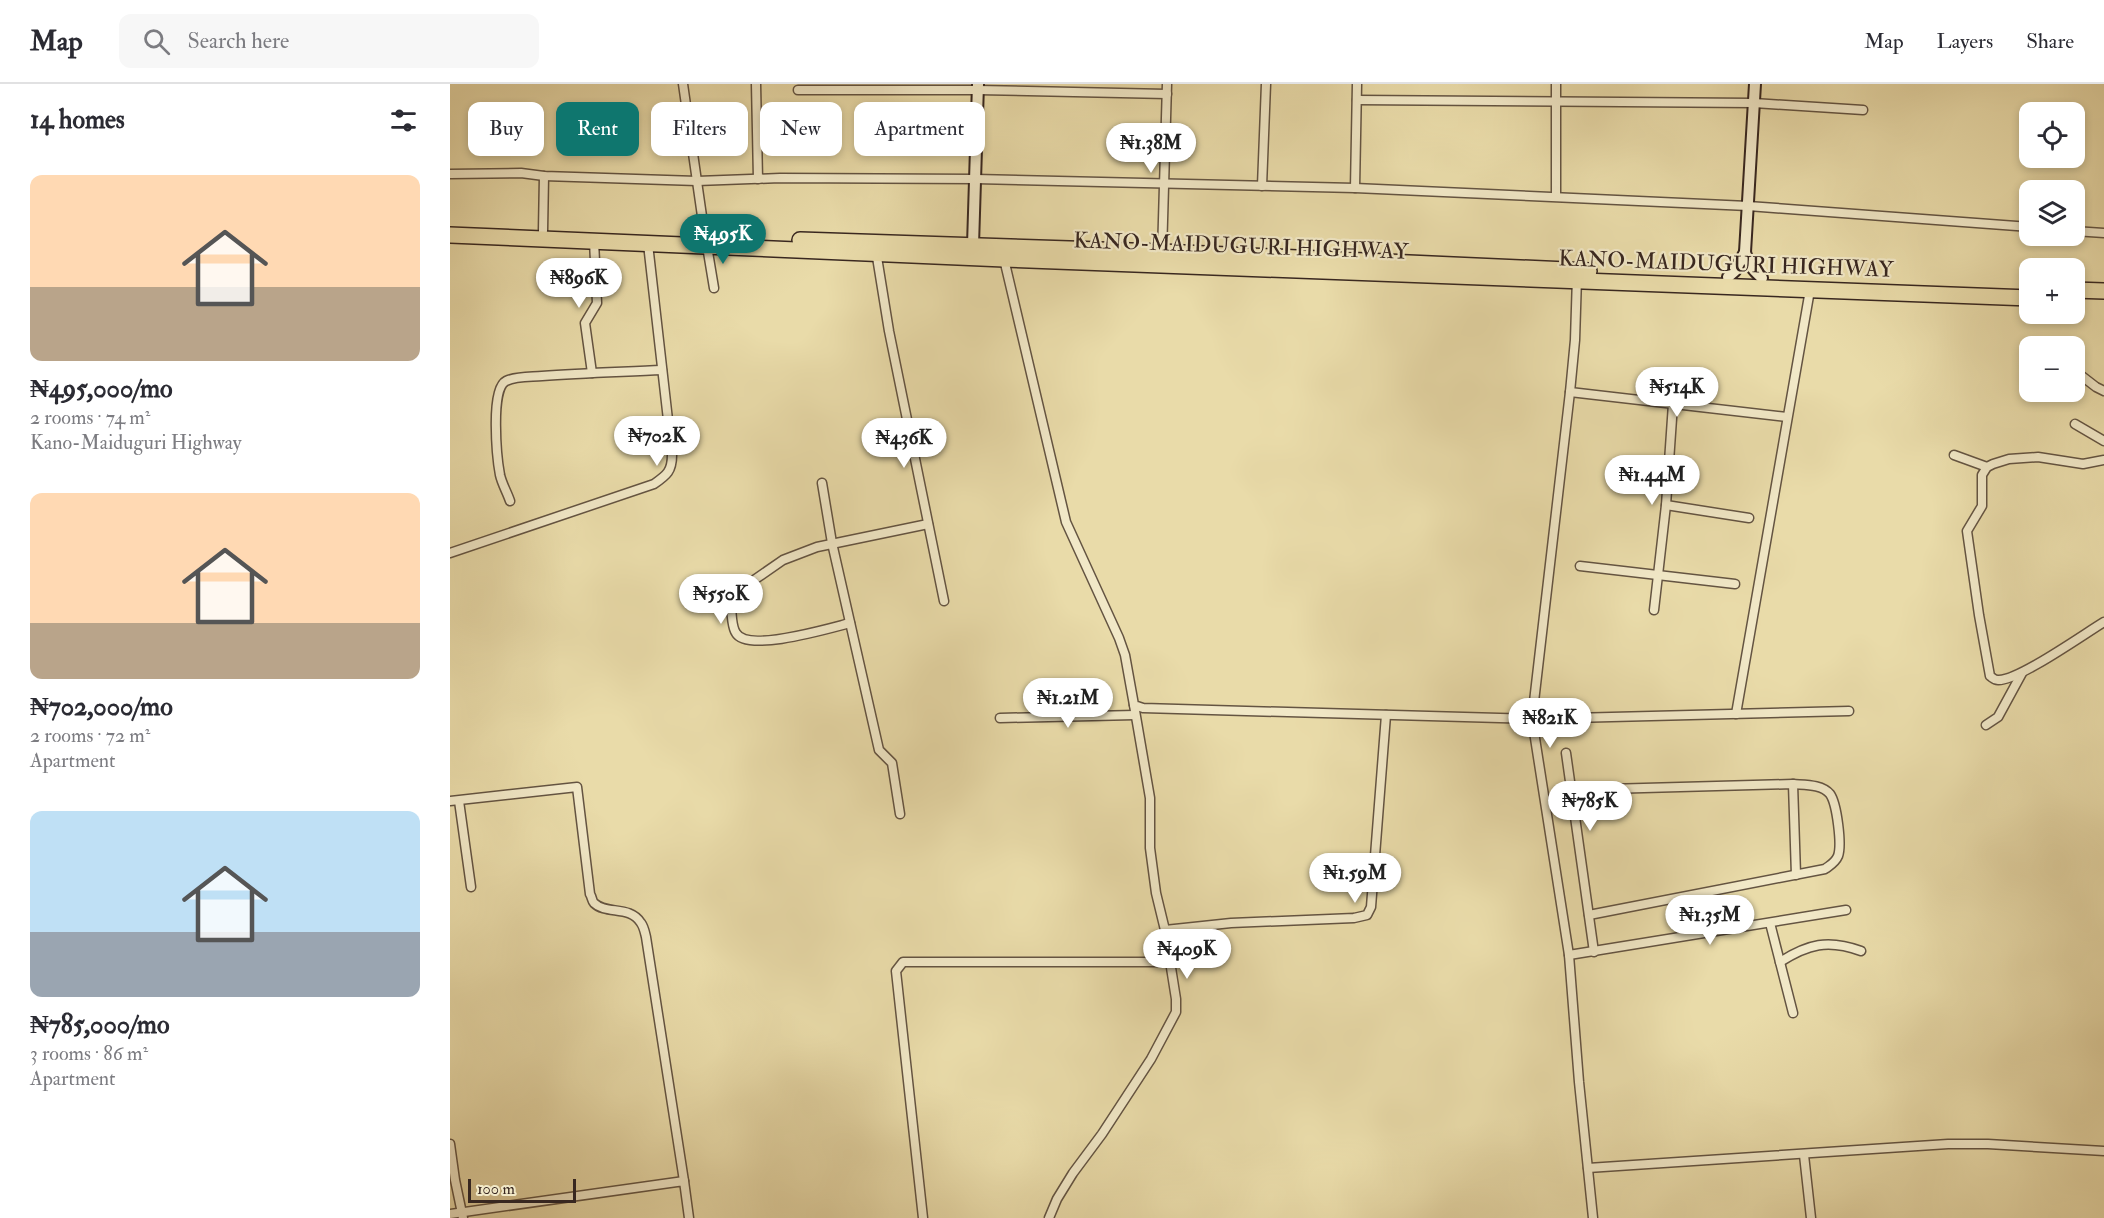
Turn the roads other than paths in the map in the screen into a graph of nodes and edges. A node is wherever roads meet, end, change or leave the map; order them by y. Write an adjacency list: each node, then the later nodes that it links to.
1 (683, 84): 19 (street)
2 (756, 84): 17 (street)
3 (1167, 84): 10 (street)
4 (1266, 84): 21 (street)
5 (1357, 84): 11 (street)
6 (1556, 84): 12 (street)
7 (1755, 84): 13 (street)
8 (978, 87): 9 (street); 10 (street); 18 (street)
9 (798, 90)
10 (1167, 94): 20 (street)
11 (1357, 100): 12 (street); 22 (street)
12 (1556, 102): 13 (street); 23 (street)
13 (1754, 103): 14 (street); 24 (street)
14 (1863, 110)
15 (450, 174): 16 (street)
16 (544, 176): 19 (street); 27 (street)
17 (758, 179): 18 (street); 19 (street)
18 (976, 179): 20 (street); 34 (street)
19 (697, 181): 32 (street)
20 (1164, 185): 21 (street); 38 (street)
21 (1262, 186): 22 (street)
22 (1354, 188): 23 (street)
23 (1556, 196): 24 (street)
24 (1748, 206): 25 (street); 36 (street)
25 (2019, 226)
26 (450, 227): 27 (highway, KANO-MAIDUGURI HIGHWAY)
27 (543, 231): 32 (highway, KANO-MAIDUGURI HIGHWAY)
28 (2085, 232): 29 (street)
29 (2104, 233)
30 (450, 235): 31 (highway, KANO-MAIDUGURI HIGHWAY)
31 (594, 241): 33 (highway, KANO-MAIDUGURI HIGHWAY); 51 (street)
32 (706, 242): 33 (highway, KANO-MAIDUGURI HIGHWAY); 35 (highway, KANO-MAIDUGURI HIGHWAY); 42 (street)
33 (648, 244): 50 (street)
34 (973, 245): 35 (highway, KANO-MAIDUGURI HIGHWAY); 38 (highway, KANO-MAIDUGURI HIGHWAY)
35 (876, 248): 37 (highway, KANO-MAIDUGURI HIGHWAY); 66 (street)
36 (1746, 252): 40 (street); 41 (street)
37 (1005, 259): 38 (highway, KANO-MAIDUGURI HIGHWAY); 77 (street)
38 (1161, 259): 39 (highway, KANO-MAIDUGURI HIGHWAY)
39 (1577, 276): 40 (highway, KANO-MAIDUGURI HIGHWAY); 44 (highway, KANO-MAIDUGURI HIGHWAY); 54 (street)
40 (1728, 277): 41 (highway, KANO-MAIDUGURI HIGHWAY)
41 (1762, 278): 43 (highway, KANO-MAIDUGURI HIGHWAY)
42 (714, 288)
43 (2019, 288)
44 (1810, 290): 47 (highway, KANO-MAIDUGURI HIGHWAY); 56 (street)
45 (2085, 290): 46 (highway)
46 (2104, 291)
47 (2019, 298)
48 (2085, 300): 49 (highway)
49 (2104, 301)
50 (662, 370): 51 (street); 68 (street)
51 (592, 373): 63 (street)
52 (2085, 378): 53 (street)
53 (2104, 391)
54 (1570, 392): 55 (street); 82 (street)
55 (1673, 404): 56 (street); 64 (street)
56 (1788, 417): 79 (street)
57 (2075, 424): 58 (street)
58 (2104, 441)
59 (1954, 455): 61 (street)
60 (2104, 459): 61 (street)
61 (1987, 467): 76 (street)
62 (822, 483): 67 (street)
63 (510, 501)
64 (1666, 505): 65 (street); 70 (street)
65 (1749, 518)
66 (928, 524): 67 (street); 72 (street)
67 (832, 543): 75 (street); 75 (street)
68 (450, 553)
69 (1580, 566): 70 (street)
70 (1658, 576): 71 (street); 73 (street)
71 (1735, 584)
72 (944, 601)
73 (1654, 610)
74 (2104, 622): 76 (street)
75 (850, 623): 88 (street)
76 (2022, 673): 83 (street)
77 (1134, 710): 80 (street); 81 (street); 94 (street)
78 (1849, 711): 79 (street)
79 (1736, 714): 82 (street)
80 (1386, 715): 82 (street); 94 (street)
81 (1000, 718)
82 (1532, 719): 97 (street)
83 (1986, 725)
84 (1566, 753): 86 (street)
85 (1793, 784): 86 (street); 89 (street); 89 (street)
86 (1571, 790): 92 (street)
87 (455, 801): 90 (street); 105 (street)
88 (900, 813)
89 (1796, 875): 92 (street)
90 (471, 887)
91 (1846, 910): 93 (street)
92 (1589, 915): 96 (street)
93 (1770, 923): 96 (street); 99 (street)
94 (1165, 930): 98 (street)
95 (1861, 951): 99 (street)
96 (1594, 952): 97 (street)
97 (1569, 955): 104 (street)
98 (1170, 962): 109 (street); 110 (street)
99 (1780, 962): 100 (street)
100 (1793, 1013)
101 (450, 1144): 107 (street)
102 (2104, 1151): 103 (street)
103 (1804, 1155): 104 (street); 112 (street)
104 (1588, 1168): 111 (street)
105 (684, 1181): 107 (street); 108 (street)
106 (450, 1214): 107 (street)
107 (463, 1215)
108 (689, 1218)
109 (923, 1218)
110 (1049, 1218)
111 (1593, 1218)
112 (1811, 1218)

